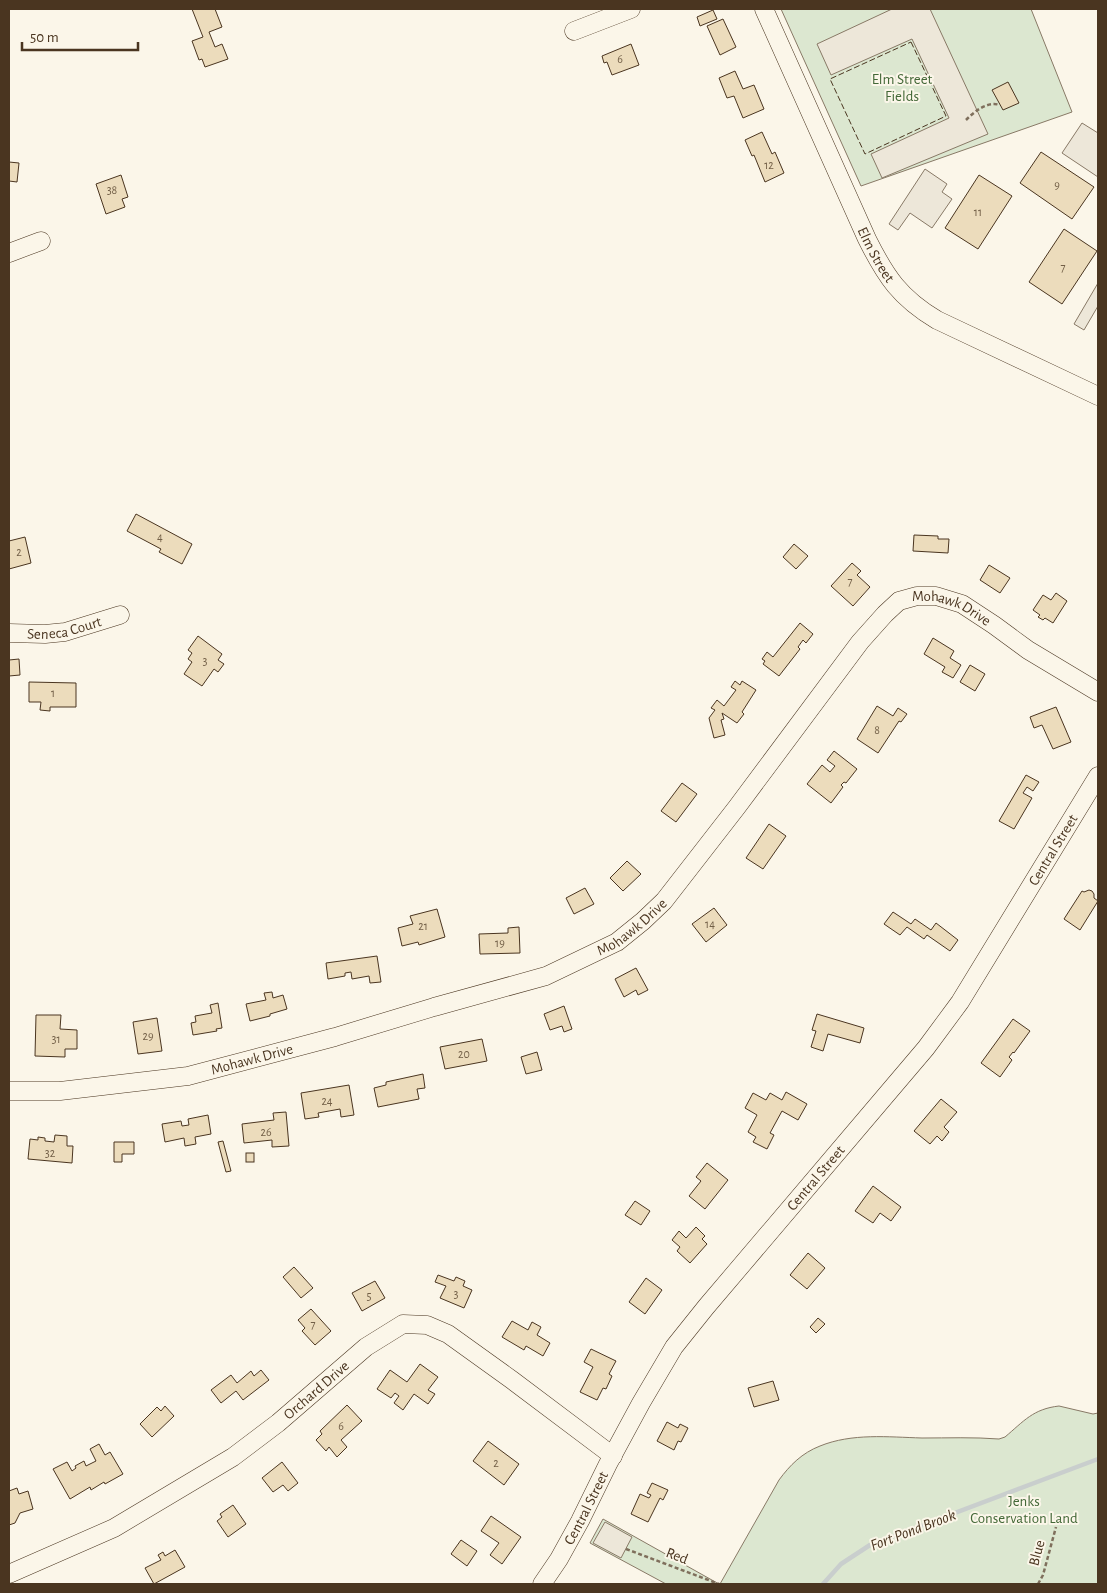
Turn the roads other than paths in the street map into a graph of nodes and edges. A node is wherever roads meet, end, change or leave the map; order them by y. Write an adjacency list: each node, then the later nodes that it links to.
1 (630, 9): 3 (street)
2 (764, 9): 6 (street, Elm Street)
3 (574, 31)
4 (41, 241): 5 (street)
5 (9, 253)
6 (1098, 396)
7 (120, 615): 8 (street, Seneca Court)
8 (9, 633)
9 (1098, 692): 11 (street, Mohawk Drive)
10 (1098, 776): 12 (street, Central Street)
11 (9, 1091)
12 (613, 1456): 13 (street, Orchard Drive); 14 (street, Central Street)
13 (9, 1574)
14 (542, 1584)

